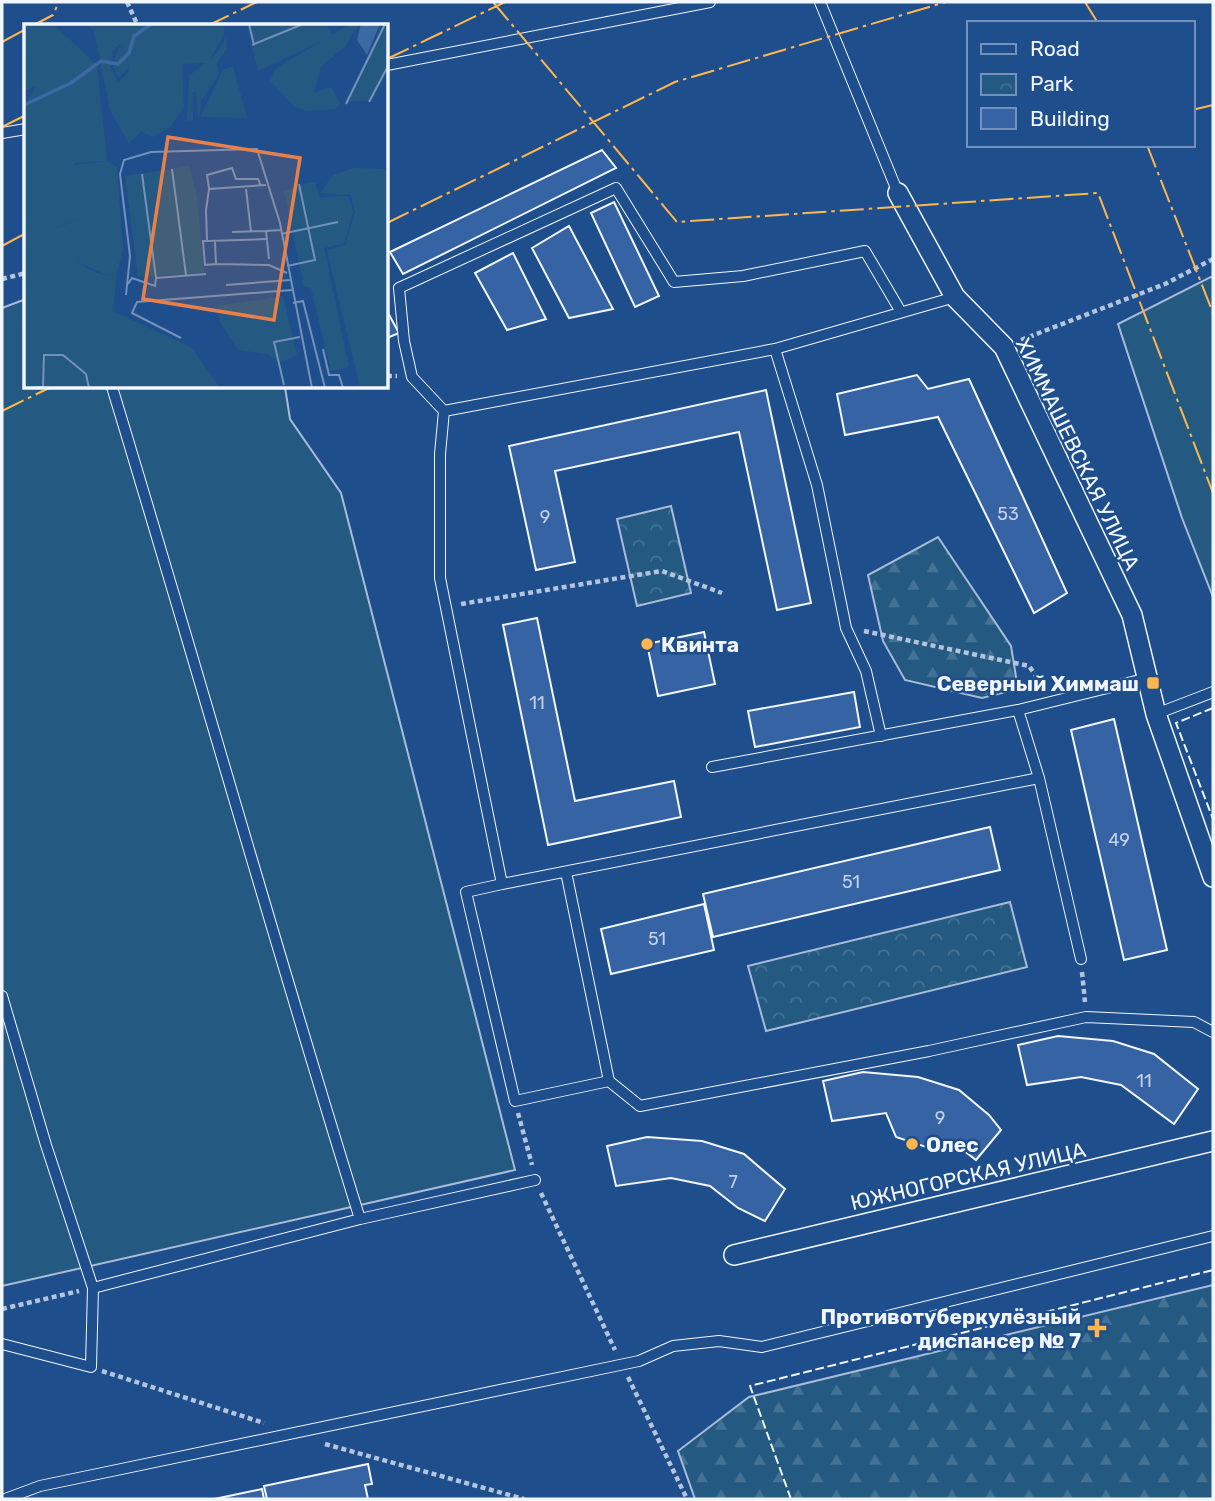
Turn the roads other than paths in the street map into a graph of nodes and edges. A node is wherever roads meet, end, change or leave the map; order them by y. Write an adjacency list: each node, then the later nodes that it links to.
1 (710, 2): 3 (lane)
2 (820, 2): 6 (lane)
3 (388, 65)
4 (24, 129): 5 (lane)
5 (2, 133)
6 (898, 193): 7 (street, ХИММАШЕВСКАЯ УЛИЦА)
7 (955, 297): 8 (lane); 12 (street, ХИММАШЕВСКАЯ УЛИЦА)
8 (901, 313): 9 (lane); 11 (lane)
9 (775, 349): 11 (lane); 16 (lane)
10 (112, 388): 28 (lane)
11 (444, 411): 21 (lane)
12 (1148, 678): 14 (lane); 15 (street, ХИММАШЕВСКАЯ УЛИЦА)
13 (1213, 692): 15 (lane)
14 (1018, 710): 16 (lane); 18 (lane)
15 (1156, 714): 20 (street, ХИММАШЕВСКАЯ УЛИЦА)
16 (881, 736): 17 (lane)
17 (712, 767)
18 (1039, 778): 19 (lane); 22 (lane)
19 (566, 872): 21 (lane); 25 (lane)
20 (1213, 877)
21 (502, 884): 25 (lane)
22 (1081, 960)
23 (2, 996): 31 (lane)
24 (1213, 1032): 25 (lane)
25 (609, 1081)
26 (1213, 1141): 30 (street, ЮЖНОГОРСКАЯ УЛИЦА)
27 (535, 1180): 28 (lane)
28 (360, 1219): 31 (lane)
29 (1213, 1236): 33 (lane)
30 (734, 1255)
31 (93, 1288): 32 (lane)
32 (2, 1344)
33 (5, 1499)

